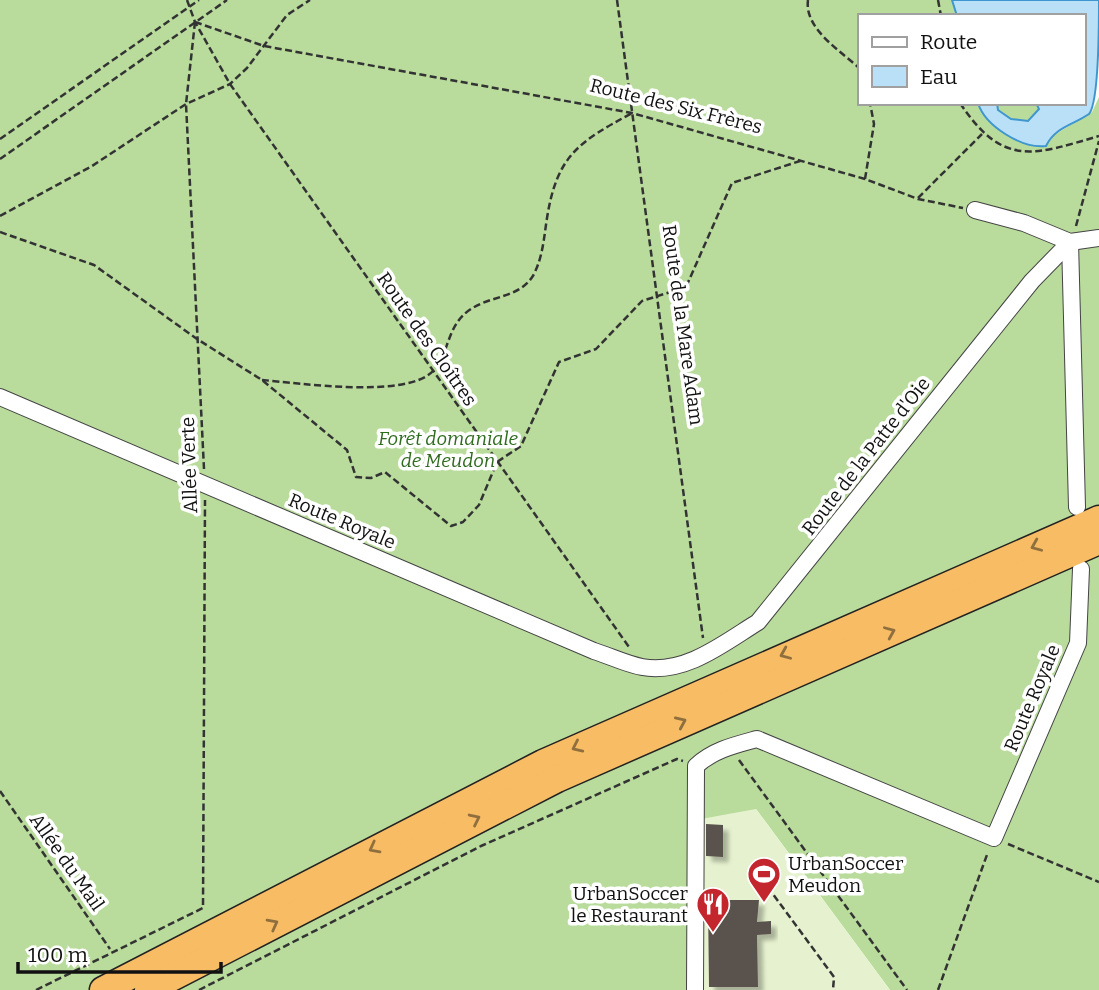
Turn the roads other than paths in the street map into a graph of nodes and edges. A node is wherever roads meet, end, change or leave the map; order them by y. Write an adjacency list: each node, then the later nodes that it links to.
1 (975, 210): 3 (street)
2 (1099, 238): 3 (street)
3 (1070, 242): 5 (street); 8 (street, Route de la Patte d'Oie)
4 (0, 397): 8 (street, Route Royale)
5 (1088, 513): 9 (highway, one-way to 9)
6 (1099, 541): 10 (highway, one-way to 6)
7 (1081, 569): 11 (street, Route Royale)
8 (672, 666)
9 (103, 990)
10 (148, 990)
11 (695, 990)

